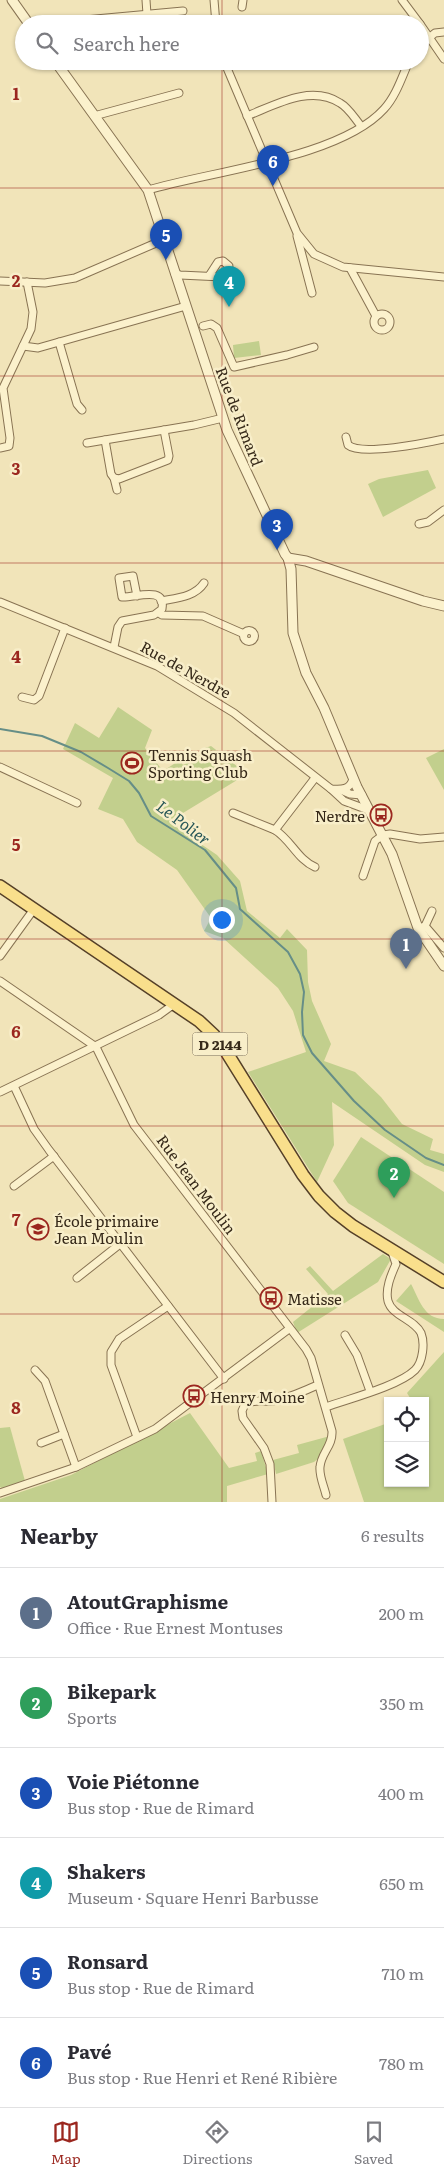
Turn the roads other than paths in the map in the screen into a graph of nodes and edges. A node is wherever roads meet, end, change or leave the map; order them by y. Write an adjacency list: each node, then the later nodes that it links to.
1 (12, 0): 7 (street)
2 (146, 0): 6 (street)
3 (214, 0): 9 (street)
4 (402, 0): 10 (street)
5 (183, 11): 6 (street)
6 (148, 14): 8 (street)
7 (23, 15)
8 (137, 15)
9 (215, 15)
10 (413, 15)
11 (444, 32): 12 (street)
12 (429, 35)
13 (429, 36): 14 (street)
14 (444, 59)
15 (61, 70): 19 (street, Rue de Rimard)
16 (228, 70): 20 (street)
17 (404, 70): 21 (street)
18 (180, 92): 19 (street)
19 (94, 116): 23 (street, Rue de Rimard)
20 (247, 116): 21 (street); 22 (street)
21 (361, 126): 22 (street)
22 (267, 161): 23 (street); 24 (street)
23 (148, 190): 25 (street, Rue de Rimard)
24 (297, 233): 26 (street); 27 (street)
25 (163, 240): 29 (street, Rue de Rimard); 33 (street)
26 (314, 254): 27 (street); 28 (street)
27 (304, 265): 34 (street)
28 (350, 268): 31 (street); 36 (street)
29 (175, 274): 30 (street); 35 (street, Rue de Rimard)
30 (209, 276)
31 (444, 277)
32 (0, 281): 33 (street)
33 (27, 282): 39 (street)
34 (312, 293)
35 (186, 306): 38 (street); 43 (street, Rue de Rimard)
36 (376, 316)
37 (203, 326): 40 (street)
38 (59, 342): 39 (street); 42 (street)
39 (24, 346): 41 (street)
40 (314, 347)
41 (4, 376): 49 (street)
42 (82, 410)
43 (223, 418): 44 (street); 54 (street, Rue de Rimard)
44 (164, 430): 47 (street); 50 (street)
45 (346, 437): 46 (street)
46 (444, 439)
47 (105, 440): 48 (street); 50 (street)
48 (87, 443)
49 (0, 448)
50 (114, 478): 51 (street)
51 (116, 490)
52 (444, 510): 53 (street)
53 (419, 524)
54 (288, 558): 59 (street); 67 (street, Rue de Rimard)
55 (204, 583): 57 (street)
56 (137, 596): 57 (street)
57 (161, 601): 60 (street)
58 (0, 602): 61 (street, Rue de Nerdre)
59 (444, 606)
60 (158, 613): 62 (street); 63 (street)
61 (65, 628): 63 (street, Rue de Nerdre); 64 (street)
62 (244, 634)
63 (114, 647): 66 (street, Rue de Nerdre)
64 (22, 697)
65 (0, 767): 70 (street)
66 (315, 778): 68 (street, Rue de Nerdre); 73 (street)
67 (353, 778): 68 (street); 69 (street, Rue de Rimard)
68 (340, 794): 69 (street, Rue de Nerdre); 71 (street)
69 (362, 795): 71 (street, Rue de Rimard)
70 (77, 803)
71 (371, 811): 74 (street, Rue de Rimard)
72 (233, 813): 73 (street)
73 (275, 830): 76 (street)
74 (383, 835): 75 (street); 77 (street); 81 (street, Rue de Rimard)
75 (444, 837)
76 (315, 868)
77 (363, 876)
78 (0, 886): 79 (main road, D 2144)
79 (34, 909): 83 (street); 86 (main road, D 2144)
80 (432, 911): 81 (street)
81 (422, 927): 82 (street); 84 (street, Rue de Rimard)
82 (444, 948)
83 (0, 956)
84 (444, 966)
85 (0, 981): 87 (street)
86 (172, 1002): 87 (street); 93 (main road, D 2144)
87 (96, 1047): 88 (street); 97 (street, Rue Jean Moulin)
88 (14, 1086): 89 (street); 90 (street)
89 (0, 1092)
90 (54, 1156): 91 (street); 92 (street)
91 (14, 1186)
92 (120, 1244): 94 (street); 96 (street)
93 (391, 1249): 95 (main road, D 2144); 102 (street)
94 (76, 1278)
95 (444, 1282)
96 (168, 1306): 100 (street); 105 (street)
97 (289, 1329): 100 (street); 101 (street, Rue Jean Moulin)
98 (345, 1334): 102 (street)
99 (35, 1370): 104 (street)
100 (224, 1379): 105 (street)
101 (318, 1385): 103 (street, Rue Jean Moulin); 110 (street)
102 (370, 1391): 103 (street)
103 (326, 1406): 109 (street, Rue Jean Moulin)
104 (64, 1434): 106 (street); 107 (street)
105 (137, 1437): 107 (street)
106 (41, 1444)
107 (76, 1467): 108 (street)
108 (0, 1493)
109 (326, 1495)
110 (272, 1502)

